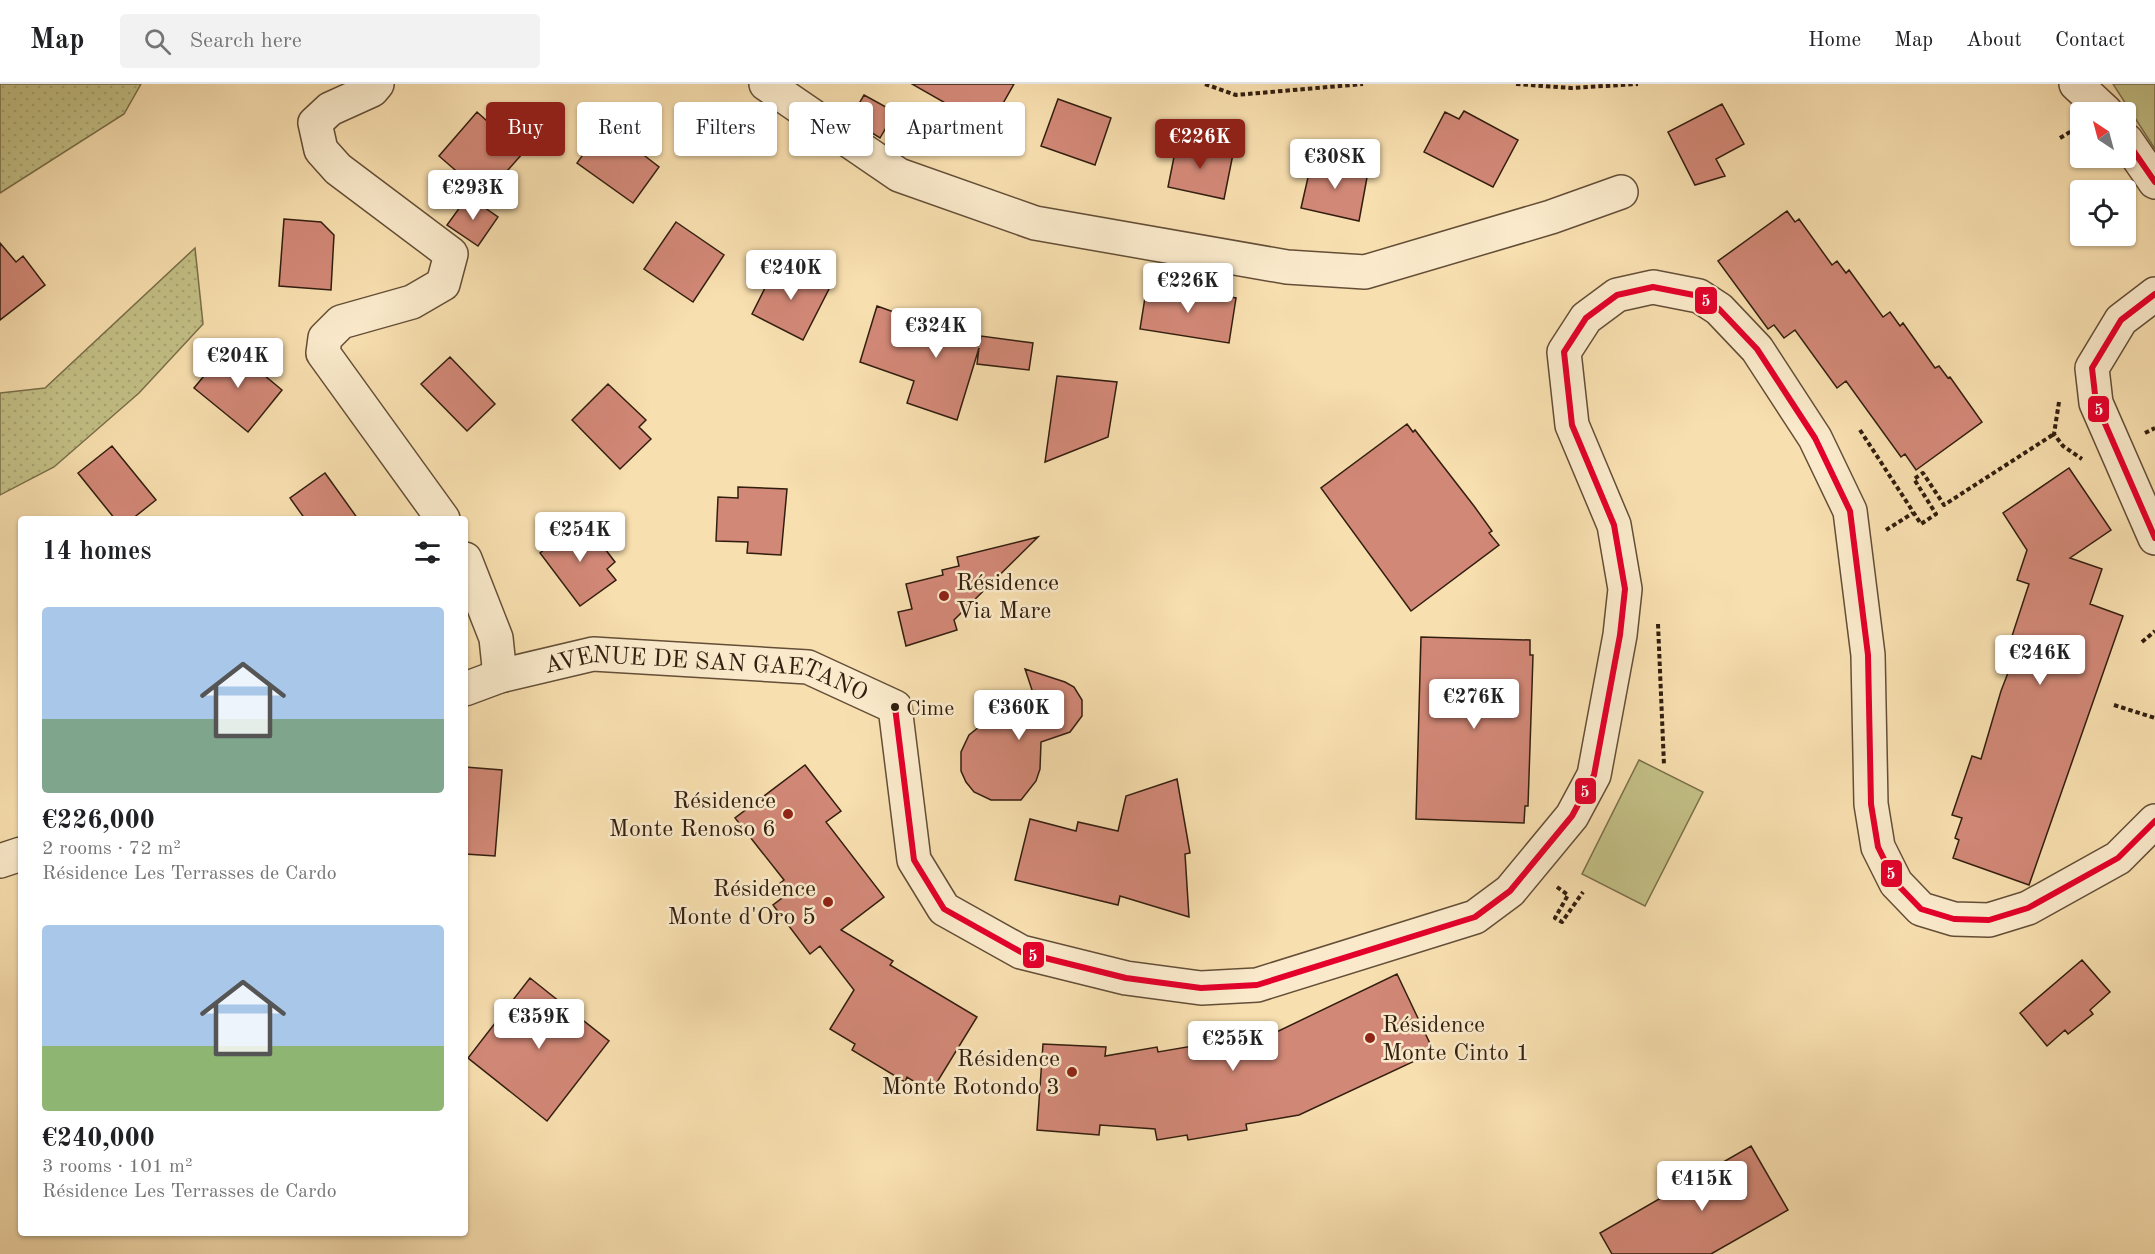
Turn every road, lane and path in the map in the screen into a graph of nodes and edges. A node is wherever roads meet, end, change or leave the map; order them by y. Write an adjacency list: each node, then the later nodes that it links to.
1 (378, 84): 17 (street)
2 (766, 84): 13 (street)
3 (1205, 84): 4 (path)
4 (1363, 84)
5 (1516, 84): 6 (path)
6 (1638, 84)
7 (2076, 84): 8 (street)
8 (2095, 102)
9 (2070, 132): 10 (path)
10 (2060, 138)
11 (2136, 154): 12 (street)
12 (2155, 182)
13 (1621, 192)
14 (2155, 294): 18 (street)
15 (1860, 430): 16 (path)
16 (2054, 434)
17 (441, 516)
18 (2155, 538)
19 (468, 567): 23 (street)
20 (1658, 620): 27 (path)
21 (2155, 631): 22 (path)
22 (2142, 642)
23 (500, 676): 24 (street, AVENUE DE SAN GAETANO); 31 (street, AVENUE DE SAN GAETANO)
24 (468, 688)
25 (2114, 705): 26 (path)
26 (2155, 717)
27 (1664, 765)
28 (2155, 821): 31 (street, AVENUE DE SAN GAETANO)
29 (18, 855): 30 (street)
30 (0, 861)
31 (1530, 868): 32 (path)
32 (1583, 892)

